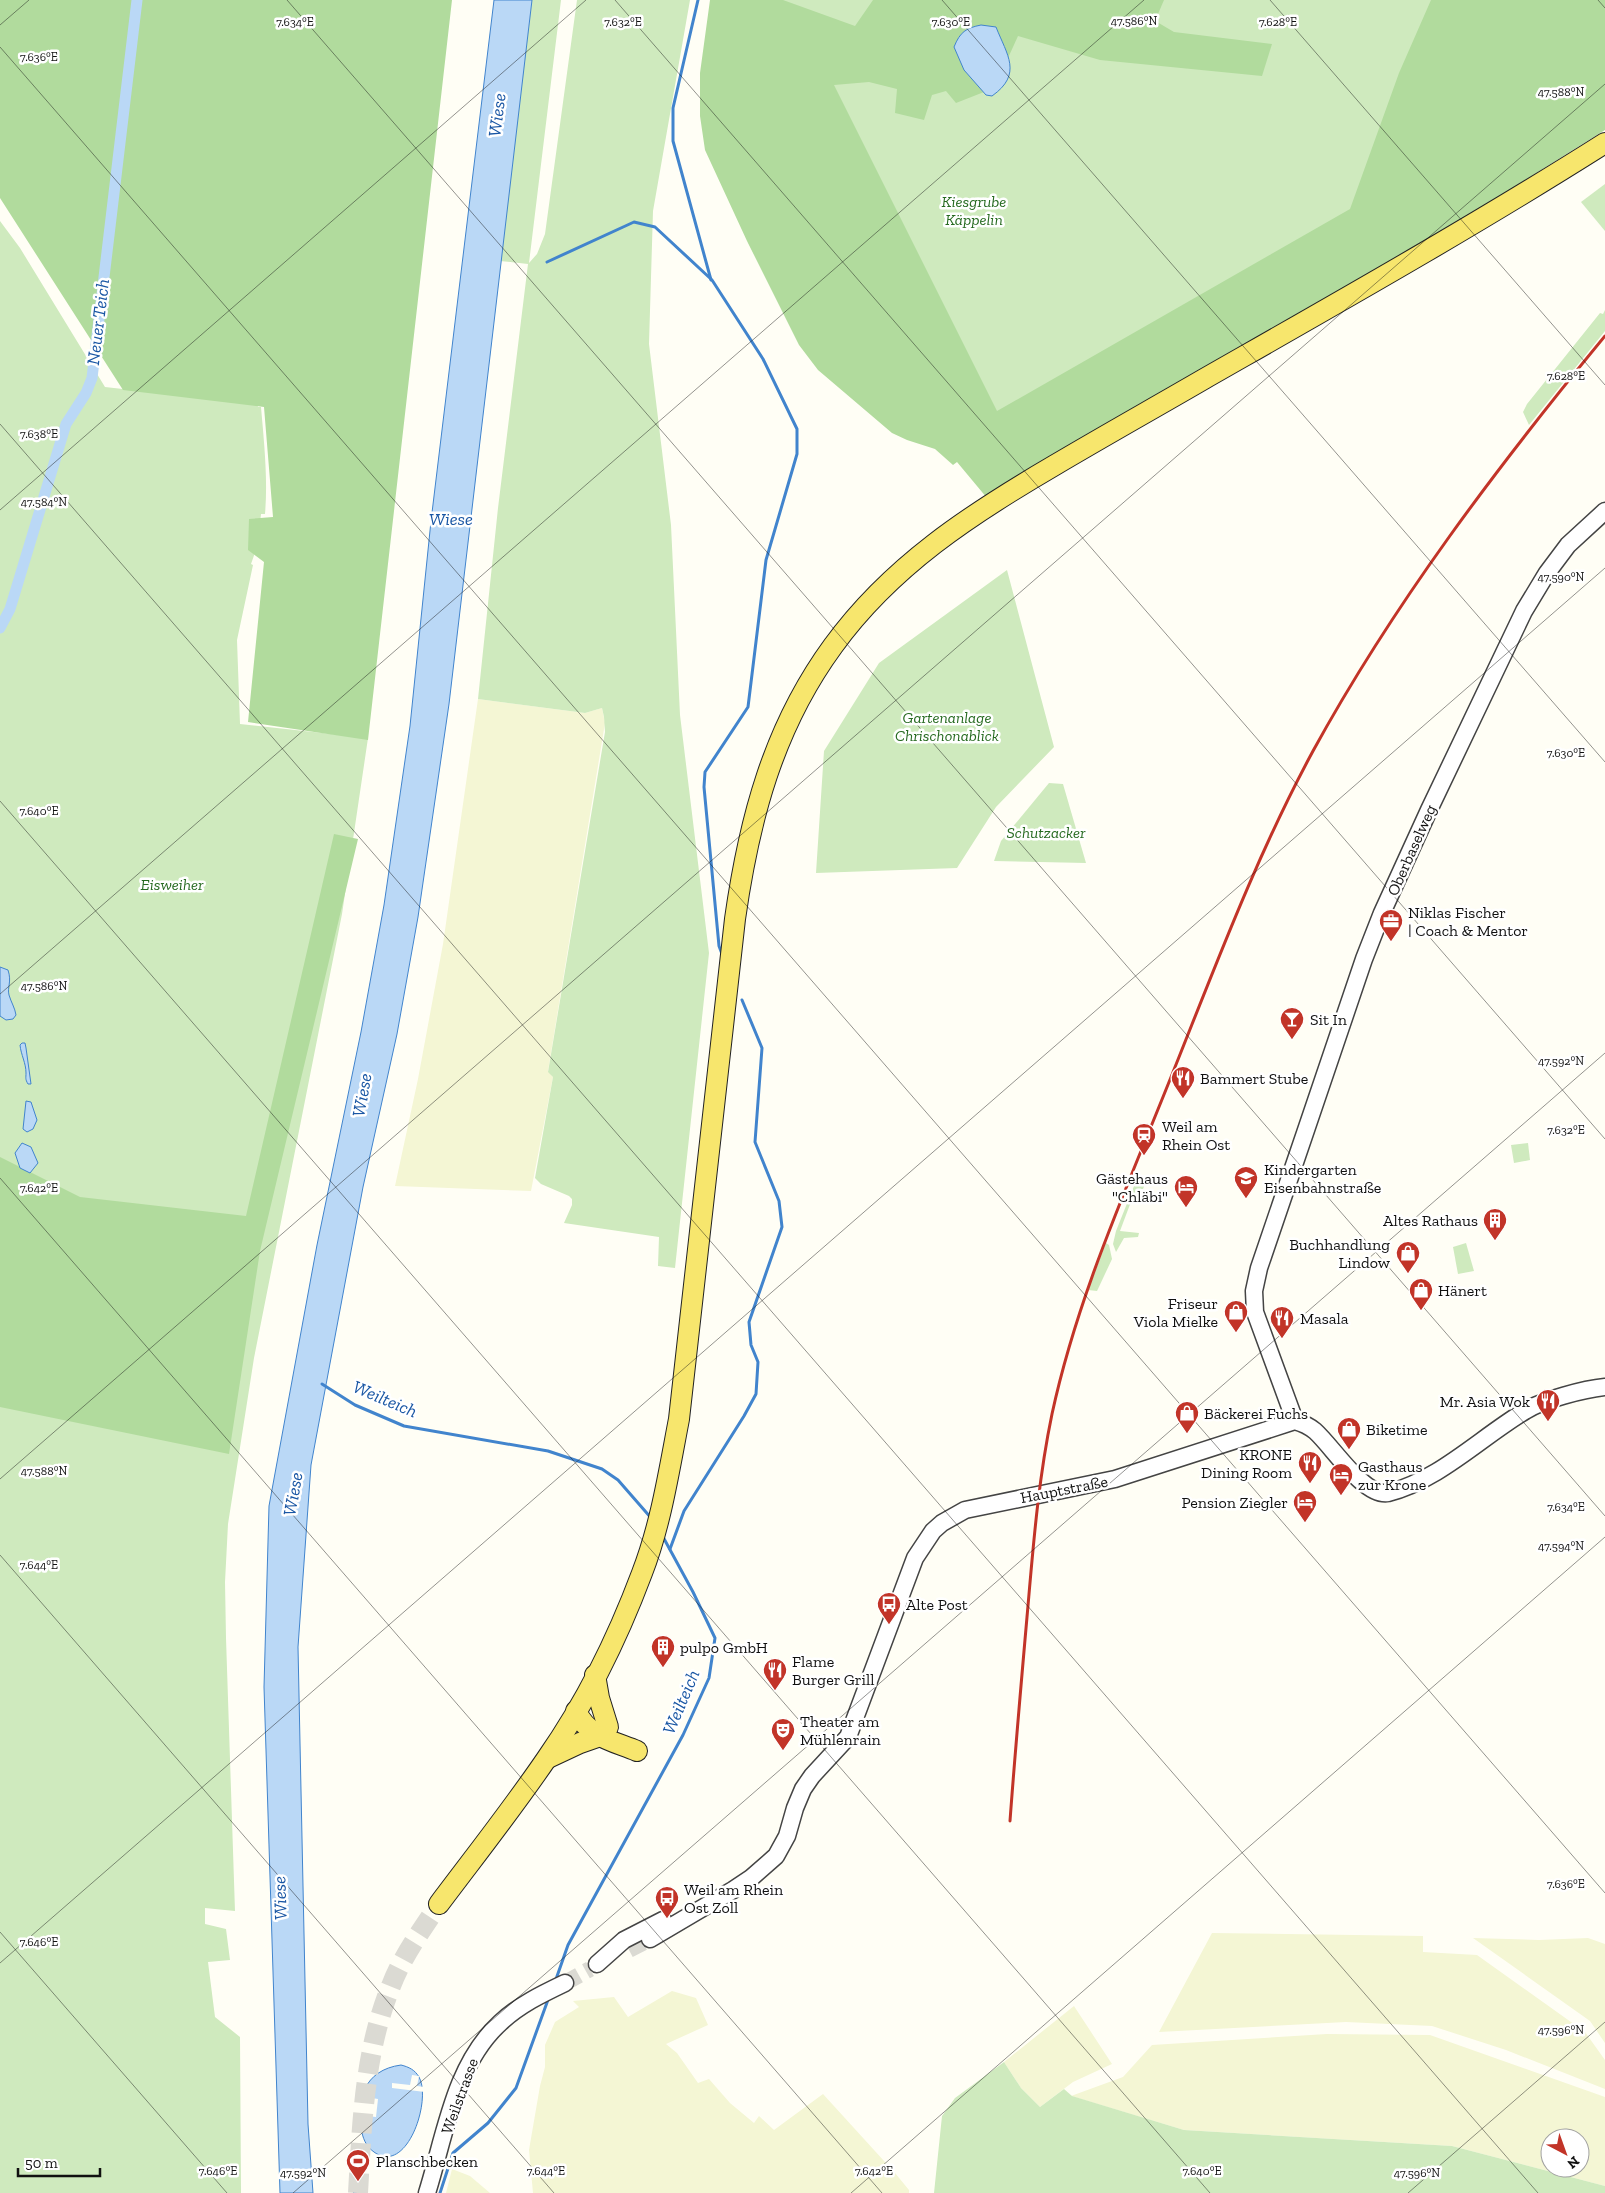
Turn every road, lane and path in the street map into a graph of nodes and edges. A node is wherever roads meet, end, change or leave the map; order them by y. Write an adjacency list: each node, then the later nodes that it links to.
1 (1605, 143): 5 (main road)
2 (1605, 510): 4 (street, Oberbaselweg)
3 (1605, 1387): 4 (street)
4 (1294, 1421): 11 (street, Hauptstraße)
5 (596, 1675): 6 (main road); 7 (main road)
6 (576, 1712): 7 (main road); 9 (main road)
7 (604, 1732): 8 (main road); 9 (main road)
8 (631, 1748)
9 (548, 1758): 10 (main road)
10 (439, 1904)
11 (692, 1913): 12 (street, Hauptstraße); 13 (street, Hauptstraße)
12 (650, 1939)
13 (629, 1950)
14 (556, 1988): 15 (street, Weilstrasse)
15 (427, 2193)

